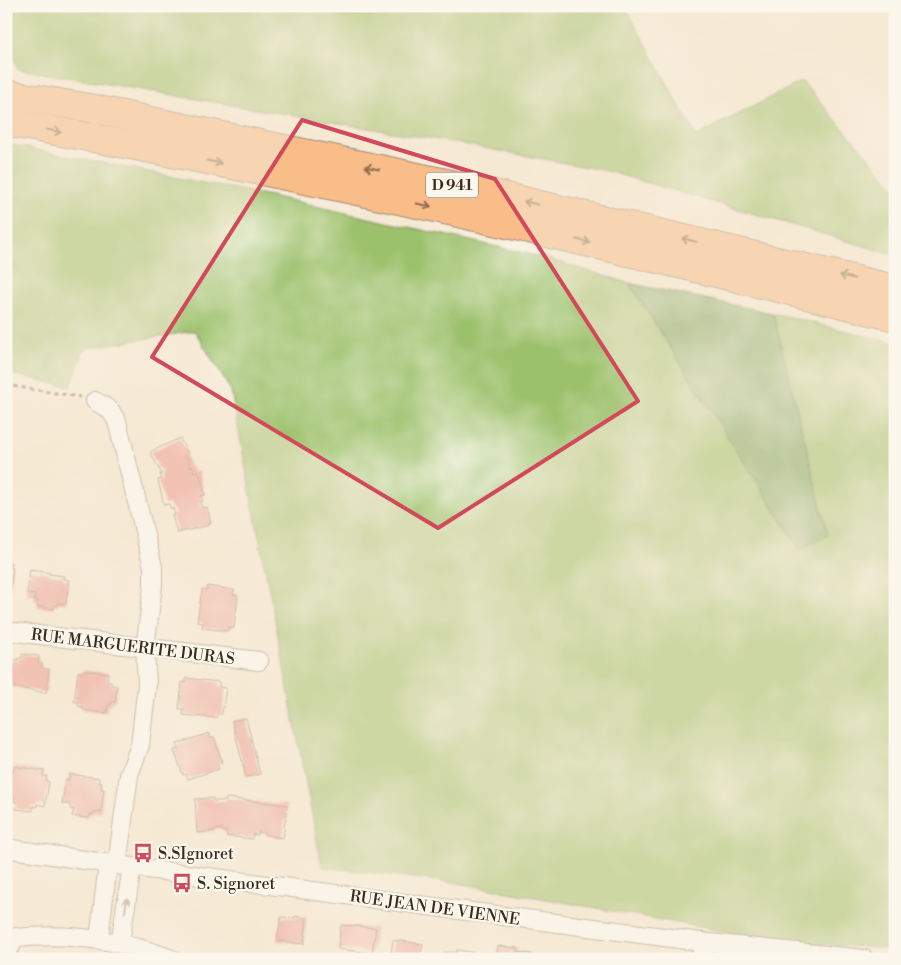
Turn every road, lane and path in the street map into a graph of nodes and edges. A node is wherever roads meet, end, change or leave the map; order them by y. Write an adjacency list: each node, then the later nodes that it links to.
1 (6, 94): 3 (highway, D 941, one-way to 1)
2 (6, 122): 4 (highway, D 941, one-way to 4)
3 (895, 289)
4 (895, 317)
5 (6, 384): 6 (path)
6 (95, 401): 8 (street)
7 (6, 631): 8 (street, RUE MARGUERITE DURAS)
8 (145, 648): 9 (street, RUE MARGUERITE DURAS); 11 (street)
9 (259, 661)
10 (6, 848): 11 (street, RUE JEAN DE VIENNE)
11 (119, 865): 13 (street); 14 (street, one-way to 11); 15 (street, RUE JEAN DE VIENNE)
12 (11, 938): 13 (street); 16 (street)
13 (99, 939): 14 (street)
14 (120, 942): 17 (street)
15 (709, 943): 18 (street); 19 (street, RUE JEAN DE VIENNE)
16 (6, 955)
17 (172, 959)
18 (698, 959)
19 (865, 959)

